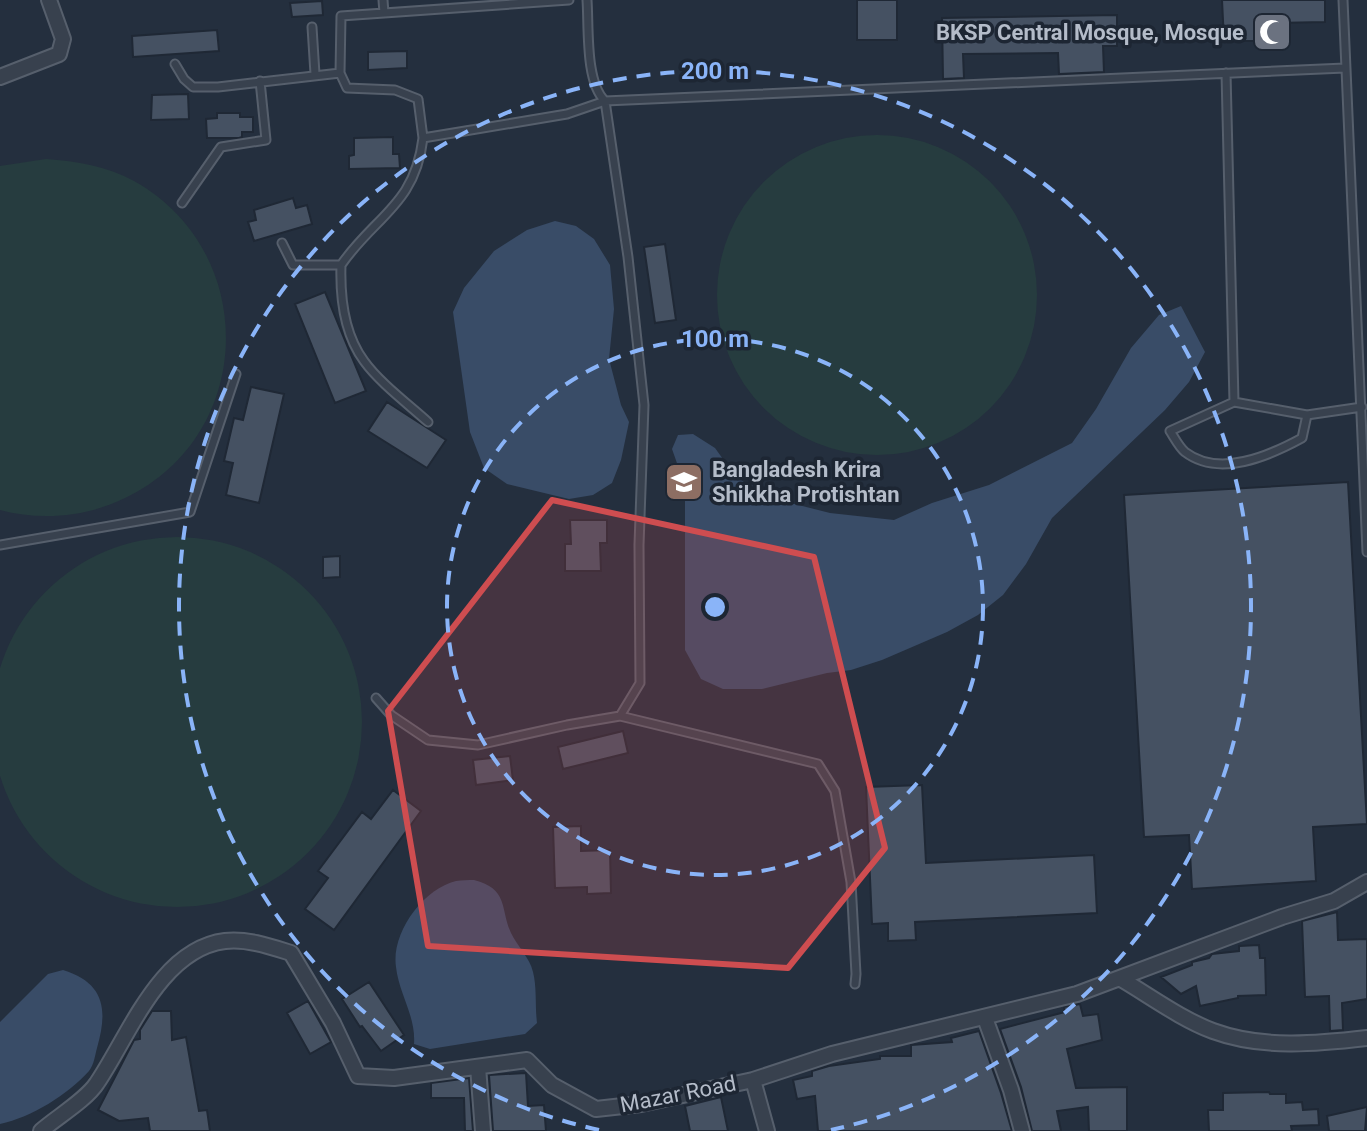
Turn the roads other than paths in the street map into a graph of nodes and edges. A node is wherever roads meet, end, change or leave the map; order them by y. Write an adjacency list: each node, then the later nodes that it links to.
1 (49, 0): 13 (street)
2 (383, 0): 6 (lane)
3 (569, 0): 6 (lane)
4 (587, 0): 15 (lane)
5 (1343, 0): 9 (lane)
6 (384, 13): 10 (lane)
7 (312, 27): 12 (lane)
8 (175, 64): 14 (lane)
9 (1345, 68): 11 (lane); 22 (lane)
10 (340, 73): 12 (lane); 16 (lane)
11 (1226, 73): 15 (lane); 21 (lane)
12 (315, 74): 14 (lane)
13 (0, 77)
14 (260, 81): 17 (lane)
15 (605, 101): 16 (lane); 28 (lane)
16 (423, 138): 19 (lane)
17 (182, 203)
18 (282, 243): 19 (lane)
19 (341, 265): 24 (lane)
20 (236, 374): 25 (lane)
21 (1234, 402): 23 (lane); 23 (lane)
22 (1362, 407): 23 (lane); 26 (lane)
23 (1307, 415)
24 (428, 422)
25 (0, 545)
26 (1367, 552)
27 (376, 698): 28 (lane)
28 (620, 716): 31 (lane)
29 (1367, 882): 30 (street, Mazar Road)
30 (1121, 979): 32 (street, Mazar Road); 33 (street)
31 (855, 984)
32 (985, 1018): 35 (street, Mazar Road); 39 (street)
33 (1367, 1038)
34 (478, 1067): 35 (street, Mazar Road); 36 (street, Mazar Road); 37 (street)
35 (753, 1080): 38 (street)
36 (41, 1131)
37 (483, 1131)
38 (767, 1131)
39 (1022, 1131)

